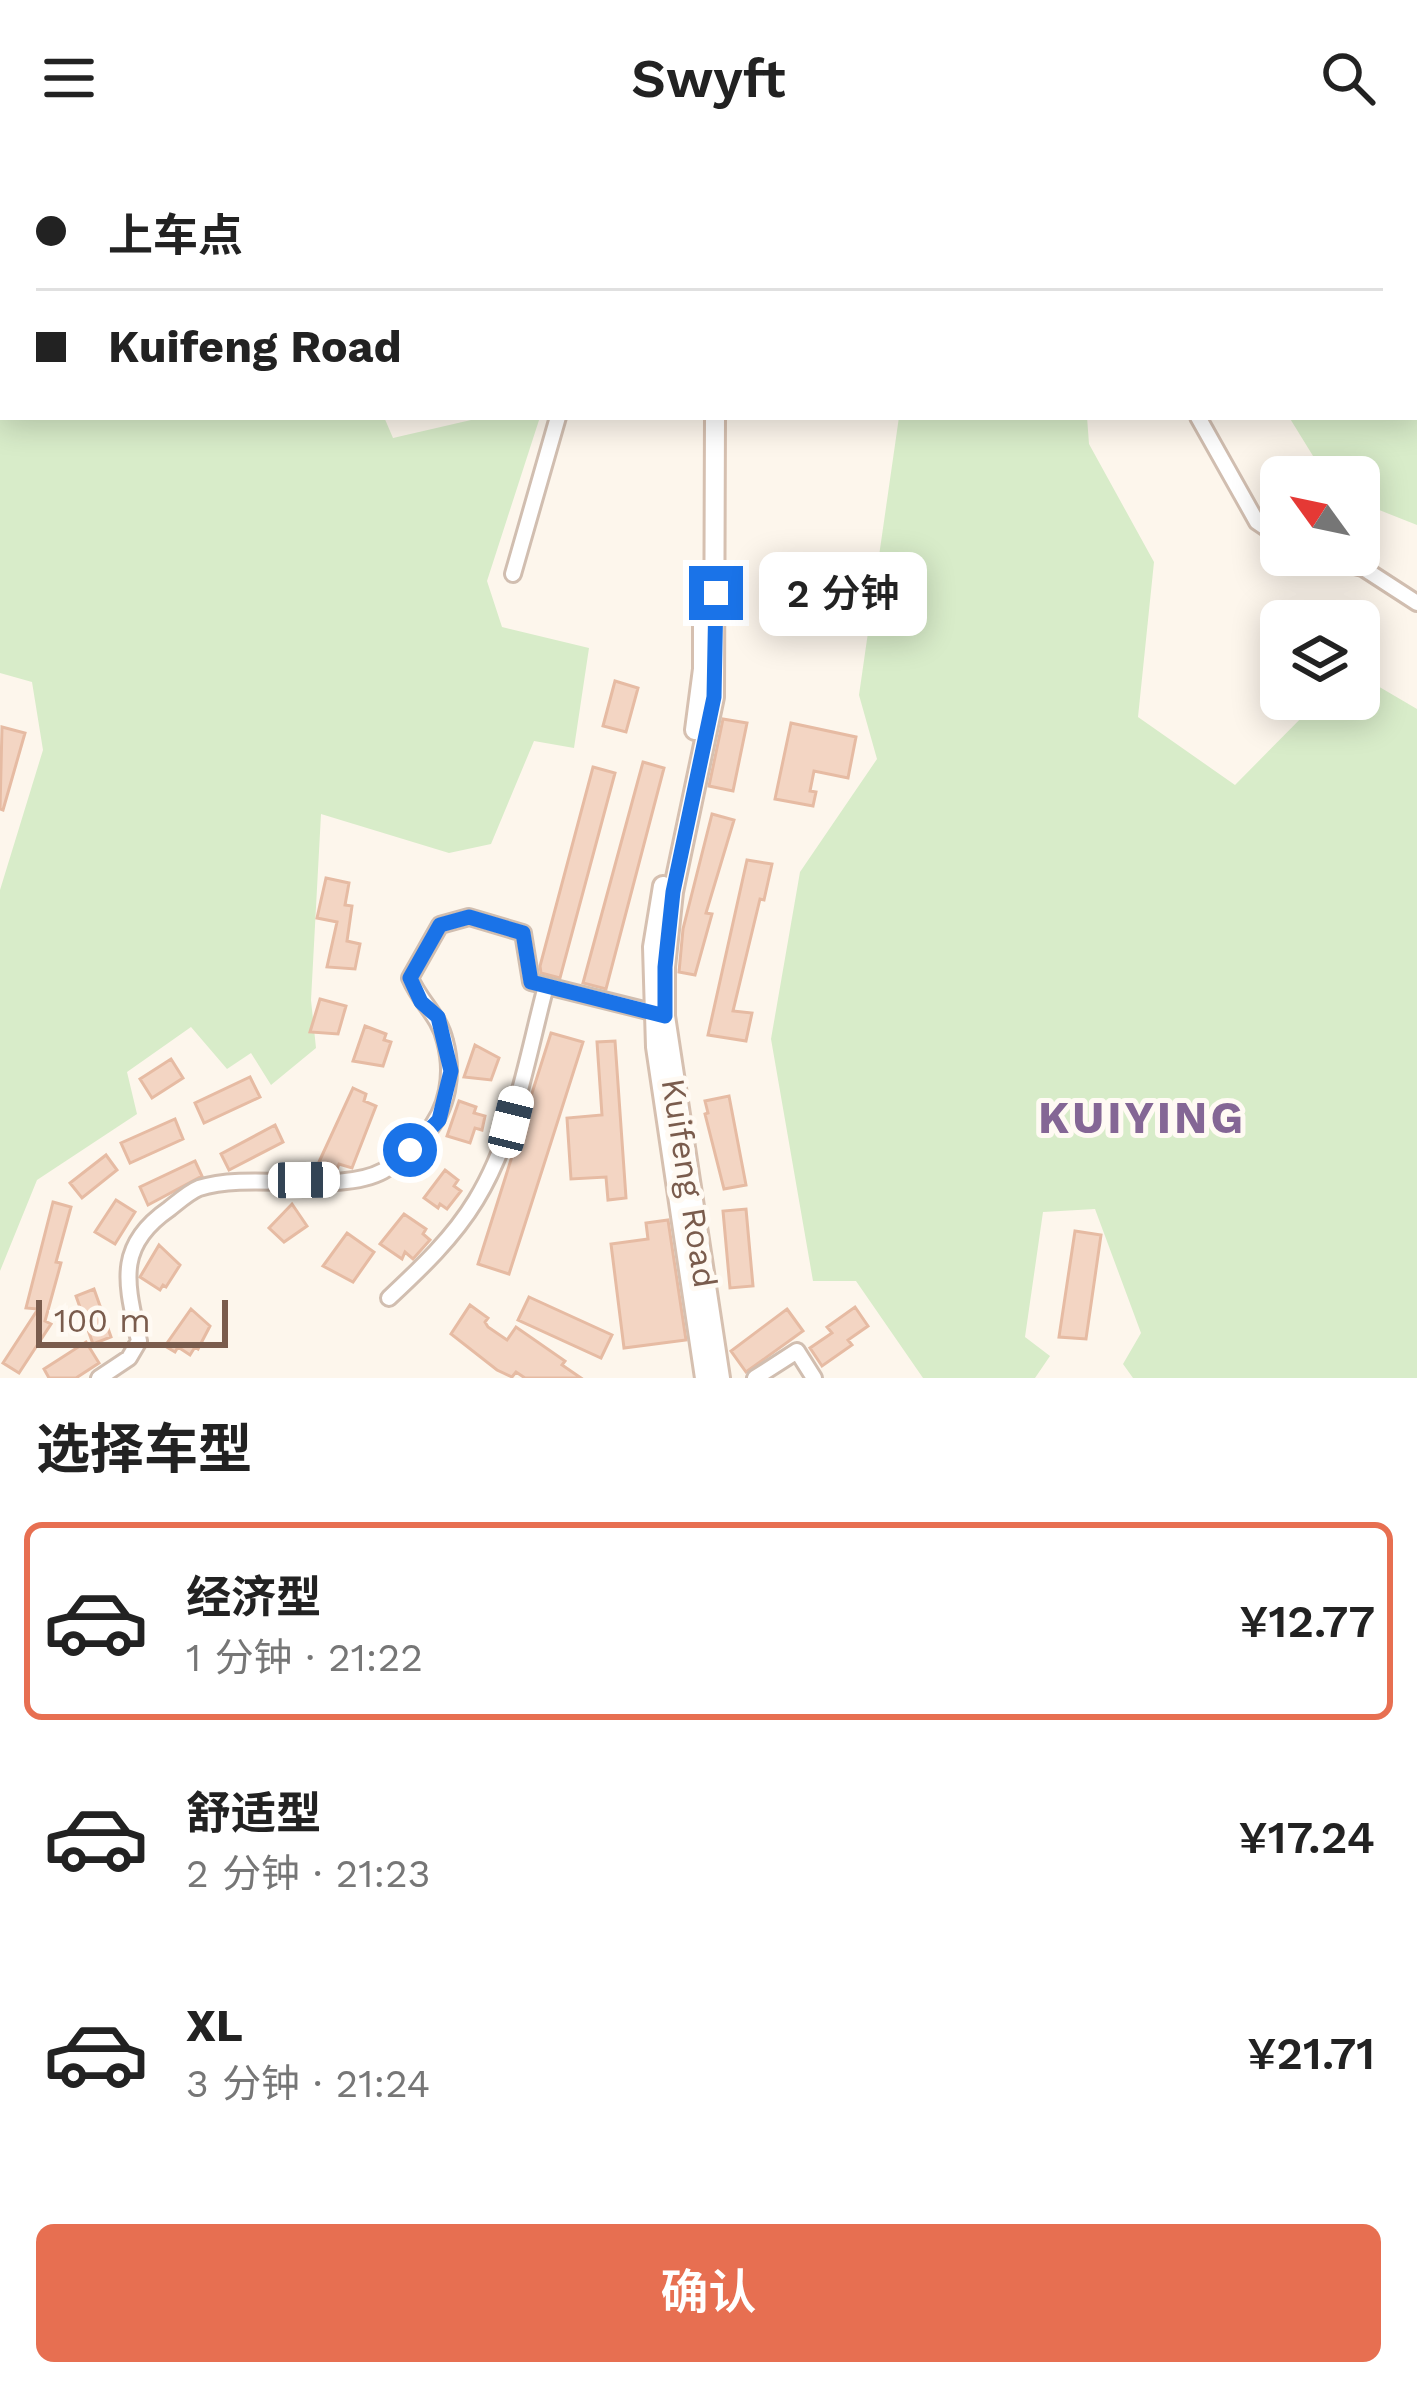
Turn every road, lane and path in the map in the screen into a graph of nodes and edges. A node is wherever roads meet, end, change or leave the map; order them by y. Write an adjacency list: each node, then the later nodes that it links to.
1 (557, 420): 6 (street)
2 (702, 420): 10 (main road, Kuifeng Road)
3 (715, 420): 10 (main road, Kuifeng Road)
4 (1200, 420): 5 (street)
5 (1260, 524)
6 (513, 574)
7 (1376, 576): 8 (street)
8 (1417, 603)
9 (546, 986): 10 (street); 11 (street); 13 (street)
10 (660, 1014): 12 (main road, Kuifeng Road)
11 (389, 1298)
12 (712, 1377): 14 (street)
13 (99, 1378)
14 (692, 1378)
15 (754, 1378): 16 (street)
16 (814, 1378)

